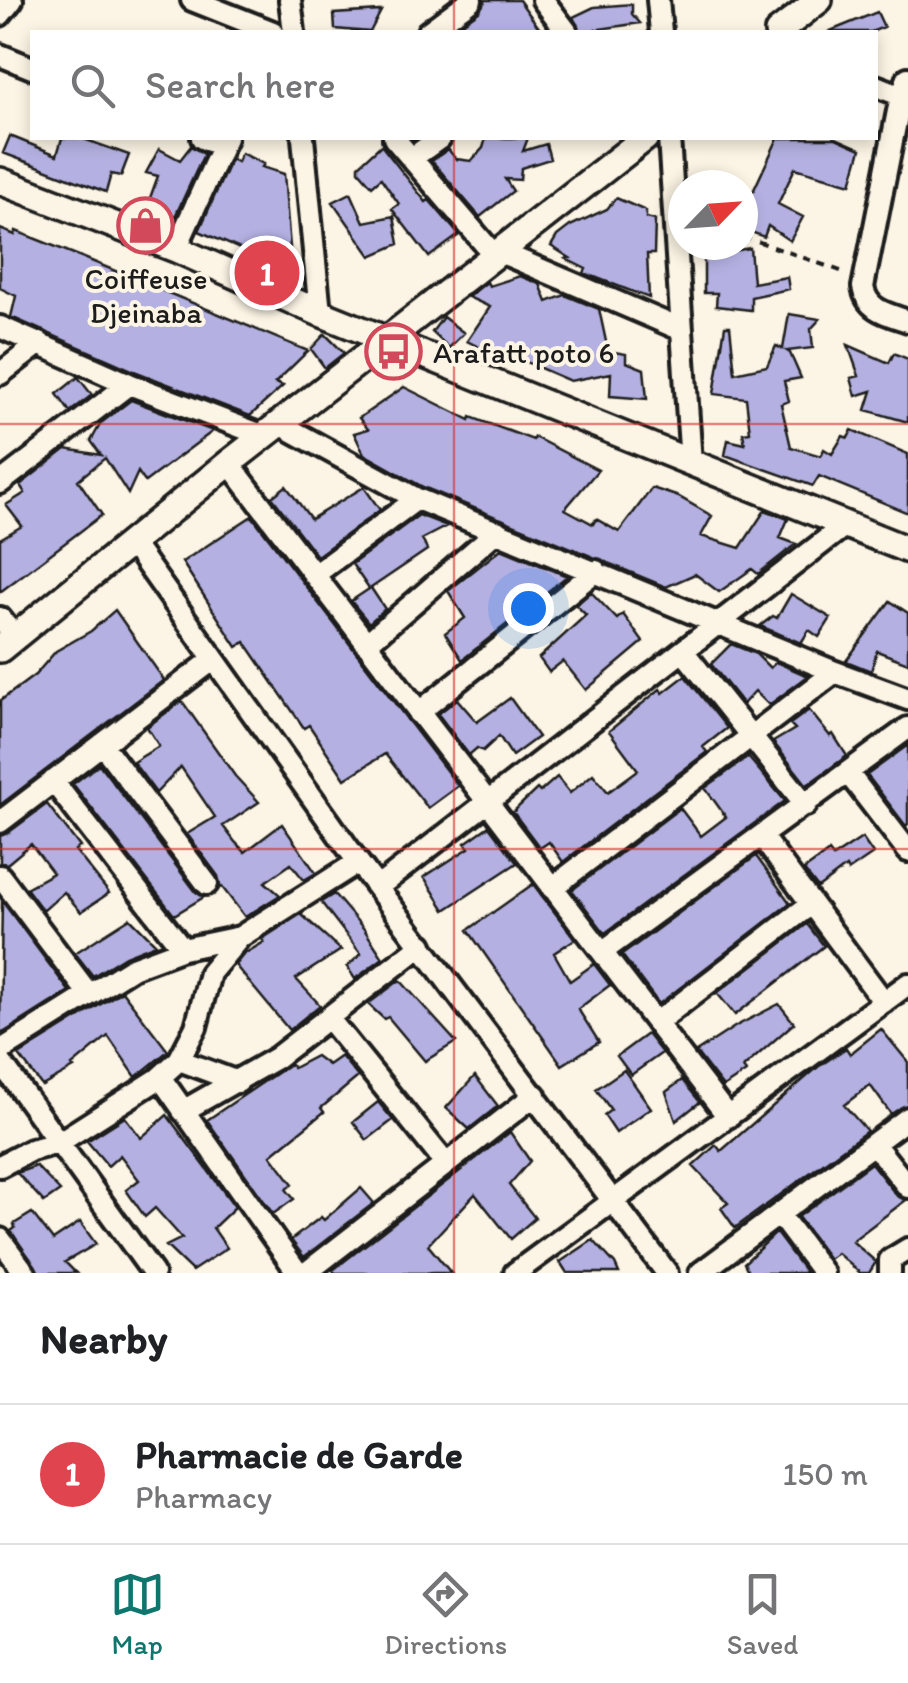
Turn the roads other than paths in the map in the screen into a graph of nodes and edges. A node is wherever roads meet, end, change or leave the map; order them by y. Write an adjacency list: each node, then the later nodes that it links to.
1 (12, 0): 7 (street)
2 (192, 0): 8 (street)
3 (471, 0): 9 (street)
4 (542, 0): 10 (street)
5 (658, 0): 11 (street)
6 (820, 0): 12 (street)
7 (0, 16)
8 (268, 30)
9 (431, 30)
10 (565, 30)
11 (661, 30)
12 (781, 30)
13 (0, 55): 14 (street)
14 (30, 67)
15 (878, 86): 16 (street)
16 (906, 91): 28 (street)
17 (217, 140): 25 (street)
18 (304, 140): 27 (street)
19 (396, 140): 23 (street)
20 (437, 140): 23 (street)
21 (642, 140): 26 (street)
22 (669, 140): 30 (street)
23 (412, 158): 26 (street)
24 (0, 181): 25 (street)
25 (176, 249): 27 (street)
26 (497, 254): 30 (street); 31 (street)
27 (320, 313): 31 (street)
28 (908, 321)
29 (0, 327): 32 (street)
30 (682, 330): 37 (street)
31 (390, 338): 35 (street); 37 (street)
32 (40, 343): 33 (street); 34 (street)
33 (0, 374)
34 (129, 384): 35 (street); 38 (street)
35 (272, 430): 36 (street); 39 (street)
36 (229, 462): 42 (street); 45 (street)
37 (691, 463): 40 (street)
38 (0, 483)
39 (417, 499): 41 (street); 45 (street)
40 (844, 526): 43 (street); 46 (street)
41 (497, 531): 44 (street); 48 (street)
42 (132, 542): 47 (street); 50 (street)
43 (908, 550)
44 (596, 571): 46 (street); 53 (street)
45 (314, 576): 48 (street)
46 (720, 622): 49 (street); 51 (street)
47 (5, 635)
48 (366, 644): 53 (street)
49 (683, 650): 55 (street); 59 (street)
50 (214, 660): 56 (street); 64 (street)
51 (836, 672): 52 (street); 55 (street)
52 (908, 699)
53 (418, 713): 59 (street)
54 (908, 728): 57 (street)
55 (752, 736): 60 (street); 68 (street)
56 (102, 744): 58 (street); 66 (street)
57 (848, 772): 60 (street); 63 (street)
58 (53, 781): 61 (street); 72 (street)
59 (487, 803): 67 (street); 68 (street)
60 (806, 805): 62 (street)
61 (0, 822)
62 (762, 837): 69 (street); 73 (street)
63 (906, 844)
64 (358, 862): 67 (street); 70 (street)
65 (0, 876): 75 (street)
66 (207, 884)
67 (378, 887): 71 (street)
68 (552, 888): 73 (street)
69 (811, 904): 76 (street); 78 (street)
70 (240, 937): 72 (street); 81 (street)
71 (422, 945): 77 (street); 84 (street)
72 (183, 949): 75 (street)
73 (602, 952): 78 (street)
74 (908, 984): 76 (street)
75 (88, 993): 79 (street)
76 (884, 1002): 86 (street)
77 (329, 1019): 83 (street); 90 (street)
78 (656, 1023): 86 (street)
79 (0, 1052)
80 (0, 1060): 88 (street)
81 (179, 1060): 82 (street); 83 (street)
82 (158, 1078): 85 (street); 88 (street)
83 (238, 1082): 85 (street)
84 (535, 1095): 90 (street); 93 (street)
85 (183, 1111): 99 (street)
86 (728, 1117): 93 (street)
87 (908, 1118): 89 (street)
88 (58, 1143): 91 (street); 98 (street)
89 (874, 1144): 92 (street); 94 (street)
90 (446, 1164): 100 (street)
91 (0, 1166)
92 (908, 1187)
93 (615, 1202): 101 (street); 102 (street)
94 (778, 1214): 103 (street); 104 (street)
95 (0, 1239): 97 (street)
96 (908, 1249): 105 (street)
97 (25, 1273)
98 (153, 1273)
99 (298, 1273)
100 (306, 1273)
101 (515, 1273)
102 (667, 1273)
103 (700, 1273)
104 (823, 1273)
105 (890, 1273)

